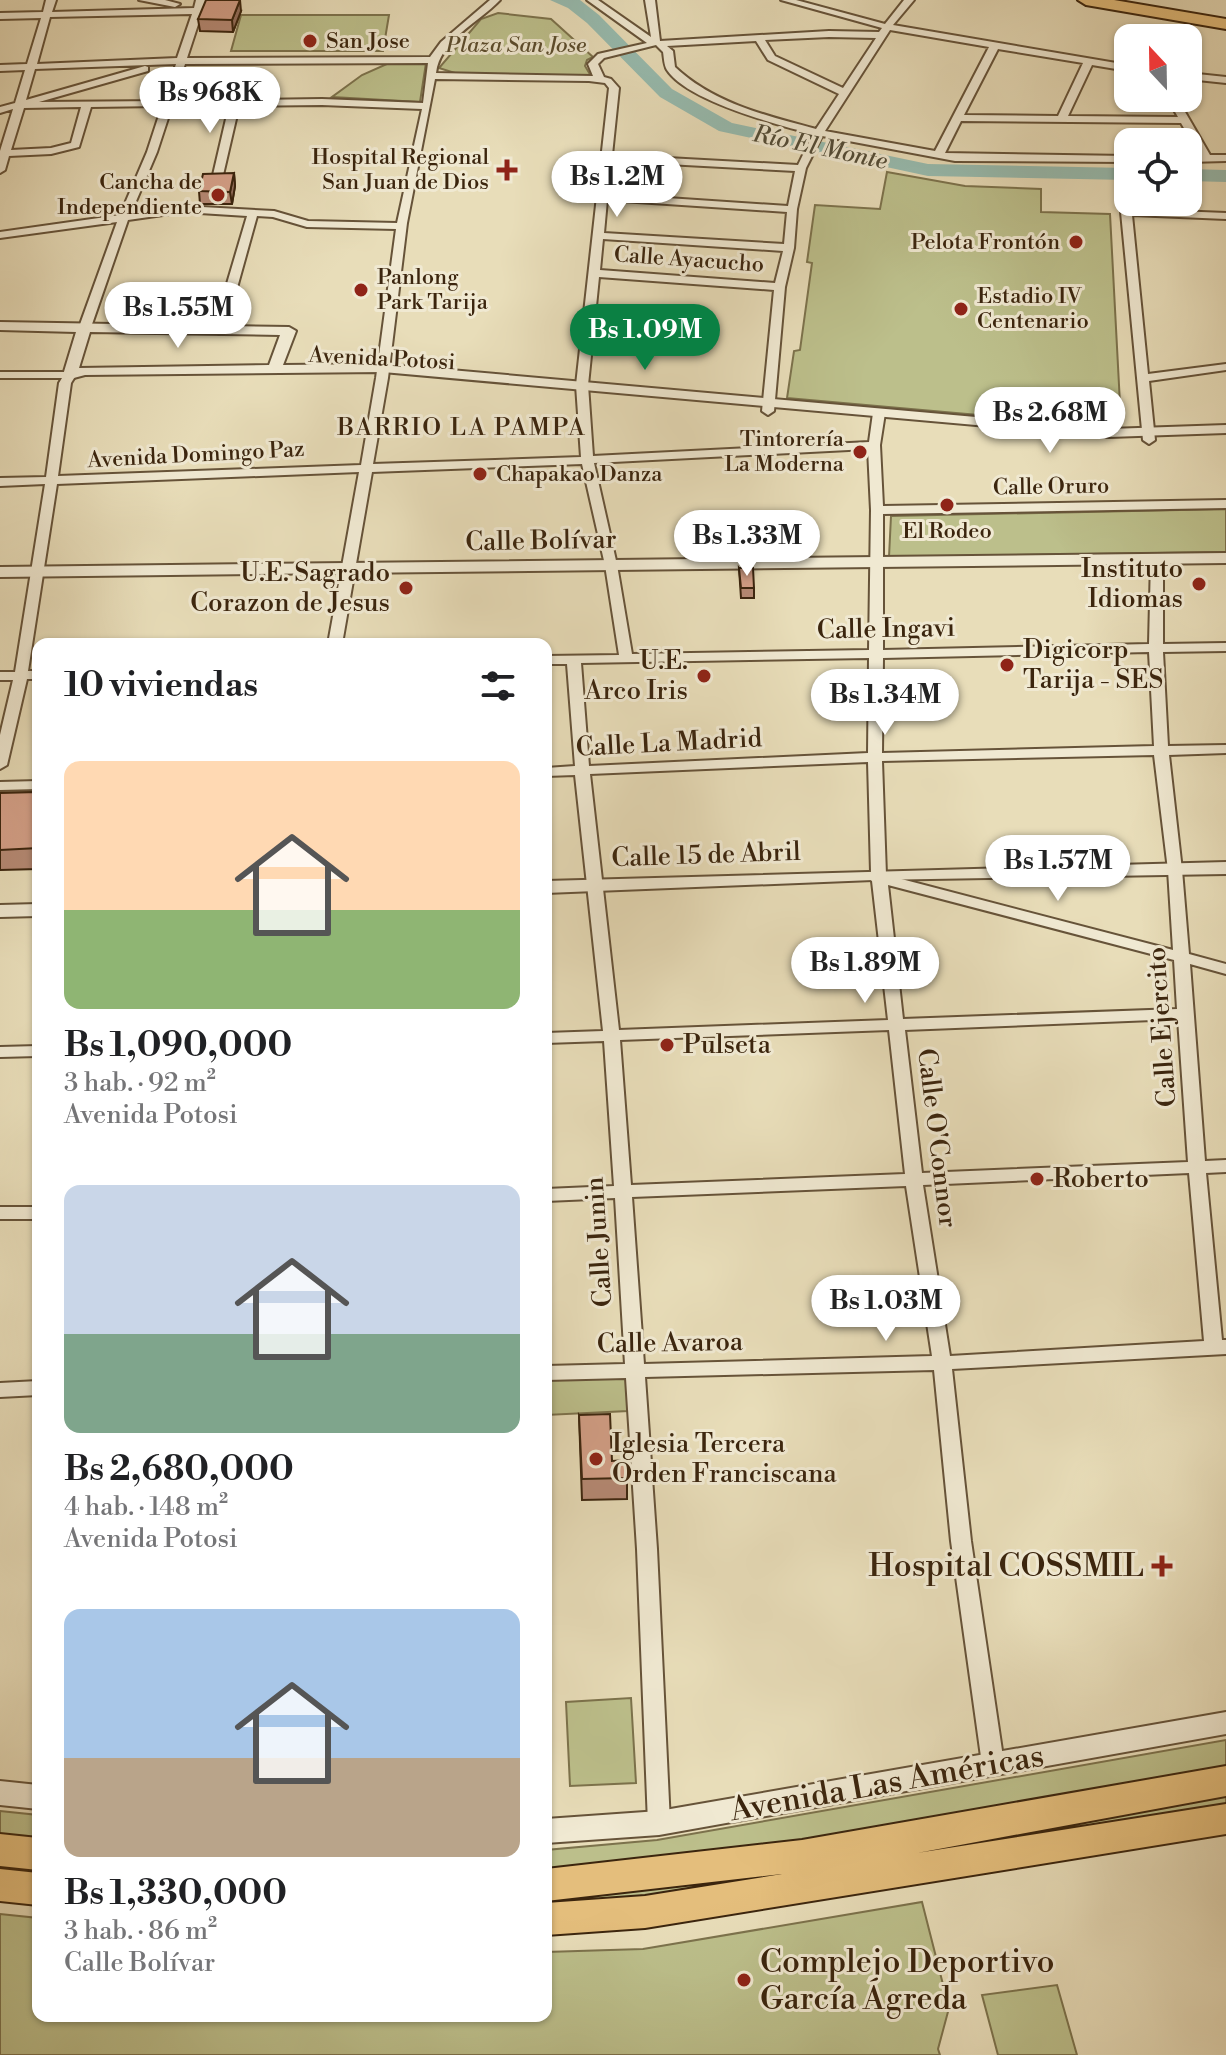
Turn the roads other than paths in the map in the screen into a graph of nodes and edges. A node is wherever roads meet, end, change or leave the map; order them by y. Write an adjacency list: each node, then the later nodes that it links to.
1 (51, 0): 12 (street)
2 (144, 0): 11 (street)
3 (592, 0): 17 (street)
4 (650, 0): 17 (street)
5 (786, 0): 15 (street)
6 (890, 0): 9 (street)
7 (1086, 0): 14 (highway)
8 (1112, 0): 14 (highway)
9 (907, 2): 15 (street)
10 (491, 4): 19 (street)
11 (198, 6): 12 (street); 20 (street)
12 (45, 15): 13 (street); 24 (street)
13 (0, 16)
14 (1226, 21)
15 (884, 31): 16 (street); 18 (street); 30 (street)
16 (760, 39): 17 (street); 30 (street)
17 (656, 43): 28 (street); 41 (street)
18 (994, 47): 22 (street); 38 (street)
19 (433, 60): 20 (street); 26 (street)
20 (181, 61): 21 (street); 31 (street)
21 (166, 62): 24 (street); 34 (street)
22 (1088, 62): 23 (street); 39 (street)
23 (1114, 66)
24 (29, 67): 25 (street); 34 (street)
25 (0, 68)
26 (432, 76): 28 (street); 35 (street)
27 (1202, 77): 29 (street)
28 (599, 78): 44 (street)
29 (1226, 80)
30 (845, 93): 41 (street)
31 (169, 103): 32 (street); 33 (street); 56 (street)
32 (235, 103): 35 (street); 51 (street)
33 (87, 104): 34 (street); 42 (street)
34 (18, 105): 36 (street); 42 (street)
35 (427, 106): 57 (street)
36 (0, 110)
37 (1179, 112): 40 (street)
38 (959, 118): 39 (street); 43 (street)
39 (1062, 119): 40 (street)
40 (1183, 120): 48 (street)
41 (818, 134): 43 (street); 49 (street)
42 (1, 154): 50 (street)
43 (938, 156): 46 (street)
44 (605, 158): 49 (street); 52 (street)
45 (1226, 158): 48 (street)
46 (1114, 159)
47 (1202, 159): 48 (street)
48 (1207, 159)
49 (803, 165): 53 (street)
50 (0, 170)
51 (218, 175)
52 (601, 197): 53 (street); 59 (street)
53 (792, 209): 60 (street)
54 (253, 213): 56 (street); 57 (street); 65 (street)
55 (1226, 216): 71 (street)
56 (124, 217): 58 (street); 64 (street)
57 (402, 226): 68 (street)
58 (0, 235)
59 (598, 236): 60 (street); 61 (street)
60 (789, 248): 62 (street)
61 (594, 273): 62 (street, Calle Ayacucho); 72 (street)
62 (780, 287): 73 (street)
63 (0, 326): 64 (street)
64 (84, 330): 65 (street); 70 (street)
65 (219, 331): 67 (street)
66 (1226, 367): 71 (street)
67 (274, 372): 68 (street, Avenida Potosi); 70 (street, Avenida Potosi)
68 (383, 373): 72 (street, Avenida Potosi); 80 (street)
69 (0, 375): 70 (street)
70 (70, 375): 82 (street)
71 (1143, 378): 76 (street)
72 (582, 390): 73 (street, Avenida Potosi); 79 (street)
73 (768, 407): 74 (street, Avenida Potosi)
74 (877, 416): 76 (street, Avenida Potosi); 78 (street, Calle O'Connor)
75 (1226, 429): 76 (street, Avenida Potosi)
76 (1148, 436): 77 (street, Avenida Potosi)
77 (1226, 437)
78 (874, 445): 79 (street, Avenida Domingo Paz); 84 (street, Calle O'Connor)
79 (587, 460): 80 (street, Avenida Domingo Paz); 88 (street)
80 (367, 467): 82 (street, Avenida Domingo Paz); 89 (street)
81 (0, 482): 82 (street, Avenida Domingo Paz)
82 (50, 482): 90 (street)
83 (1226, 504): 84 (street, Calle Oruro)
84 (877, 510): 87 (street, Calle O'Connor)
85 (1226, 558): 86 (street, Calle Bolívar)
86 (1157, 559): 87 (street, Calle Bolívar); 94 (street, Calle Ejercito)
87 (875, 561): 88 (street, Calle Bolívar); 95 (street, Calle O'Connor)
88 (611, 565): 89 (street, Calle Bolívar); 96 (street)
89 (348, 567): 90 (street, Calle Bolívar); 92 (street)
90 (39, 571): 91 (street, Calle Bolívar); 99 (street)
91 (0, 572)
92 (336, 638)
93 (1226, 647): 94 (street, Calle Ingavi)
94 (1156, 649): 95 (street, Calle Ingavi); 103 (street, Calle Ejercito)
95 (876, 653): 96 (street, Calle Ingavi); 104 (street, Calle O'Connor)
96 (626, 658): 98 (street, Calle Ingavi)
97 (552, 660): 98 (street, Calle Ingavi)
98 (574, 660): 106 (street, Calle Junin)
99 (21, 675): 100 (street); 101 (street); 105 (street)
100 (32, 675)
101 (0, 676)
102 (1226, 749): 103 (street, Calle La Madrid)
103 (1161, 750): 104 (street, Calle La Madrid); 111 (street, Calle Ejercito)
104 (875, 757): 106 (street, Calle La Madrid); 112 (street, Calle O'Connor)
105 (0, 765)
106 (582, 771): 107 (street, Calle La Madrid); 113 (street, Calle Junin)
107 (552, 772)
108 (32, 785): 109 (street)
109 (0, 786)
110 (1226, 868): 111 (street, Calle 15 de Abril)
111 (1175, 870): 112 (street, Calle 15 de Abril); 117 (street, Calle Ejercito)
112 (873, 876): 113 (street, Calle 15 de Abril); 117 (street); 120 (street, Calle O'Connor)
113 (596, 884): 114 (street, Calle 15 de Abril); 121 (street, Calle Junin)
114 (552, 887)
115 (32, 910): 116 (street)
116 (0, 911)
117 (1181, 957): 118 (street); 119 (street, Calle Ejercito)
118 (1226, 969)
119 (1185, 1014): 120 (street); 126 (street, Calle Ejercito)
120 (897, 1024): 121 (street); 127 (street, Calle O'Connor)
121 (612, 1035): 122 (street); 128 (street, Calle Junin)
122 (552, 1038)
123 (32, 1051): 124 (street)
124 (0, 1052)
125 (1226, 1166): 126 (street)
126 (1197, 1167): 127 (street); 132 (street, Calle Ejercito)
127 (914, 1180): 128 (street); 133 (street, Calle O'Connor)
128 (621, 1192): 129 (street); 134 (street, Calle Junin)
129 (552, 1195)
130 (0, 1213): 131 (street)
131 (32, 1213)
132 (1220, 1347): 133 (street, Calle Avaroa)
133 (942, 1363): 134 (street, Calle Avaroa); 139 (street, Calle O'Connor)
134 (635, 1370): 135 (street, Calle Avaroa); 144 (street, Calle Junin)
135 (552, 1373)
136 (32, 1388): 137 (street)
137 (0, 1390)
138 (1226, 1723): 139 (street, Avenida Las Américas)
139 (993, 1764): 144 (street, Avenida Las Américas)
140 (1226, 1781): 149 (main road, Avenida Las Américas)
141 (0, 1793): 142 (street)
142 (32, 1793)
143 (1226, 1819): 151 (main road)
144 (659, 1823): 145 (street, Avenida Las Américas)
145 (552, 1831)
146 (0, 1850): 147 (main road)
147 (32, 1853)
148 (0, 1885): 150 (main road)
149 (552, 1885)
150 (32, 1888)
151 (552, 1919)

